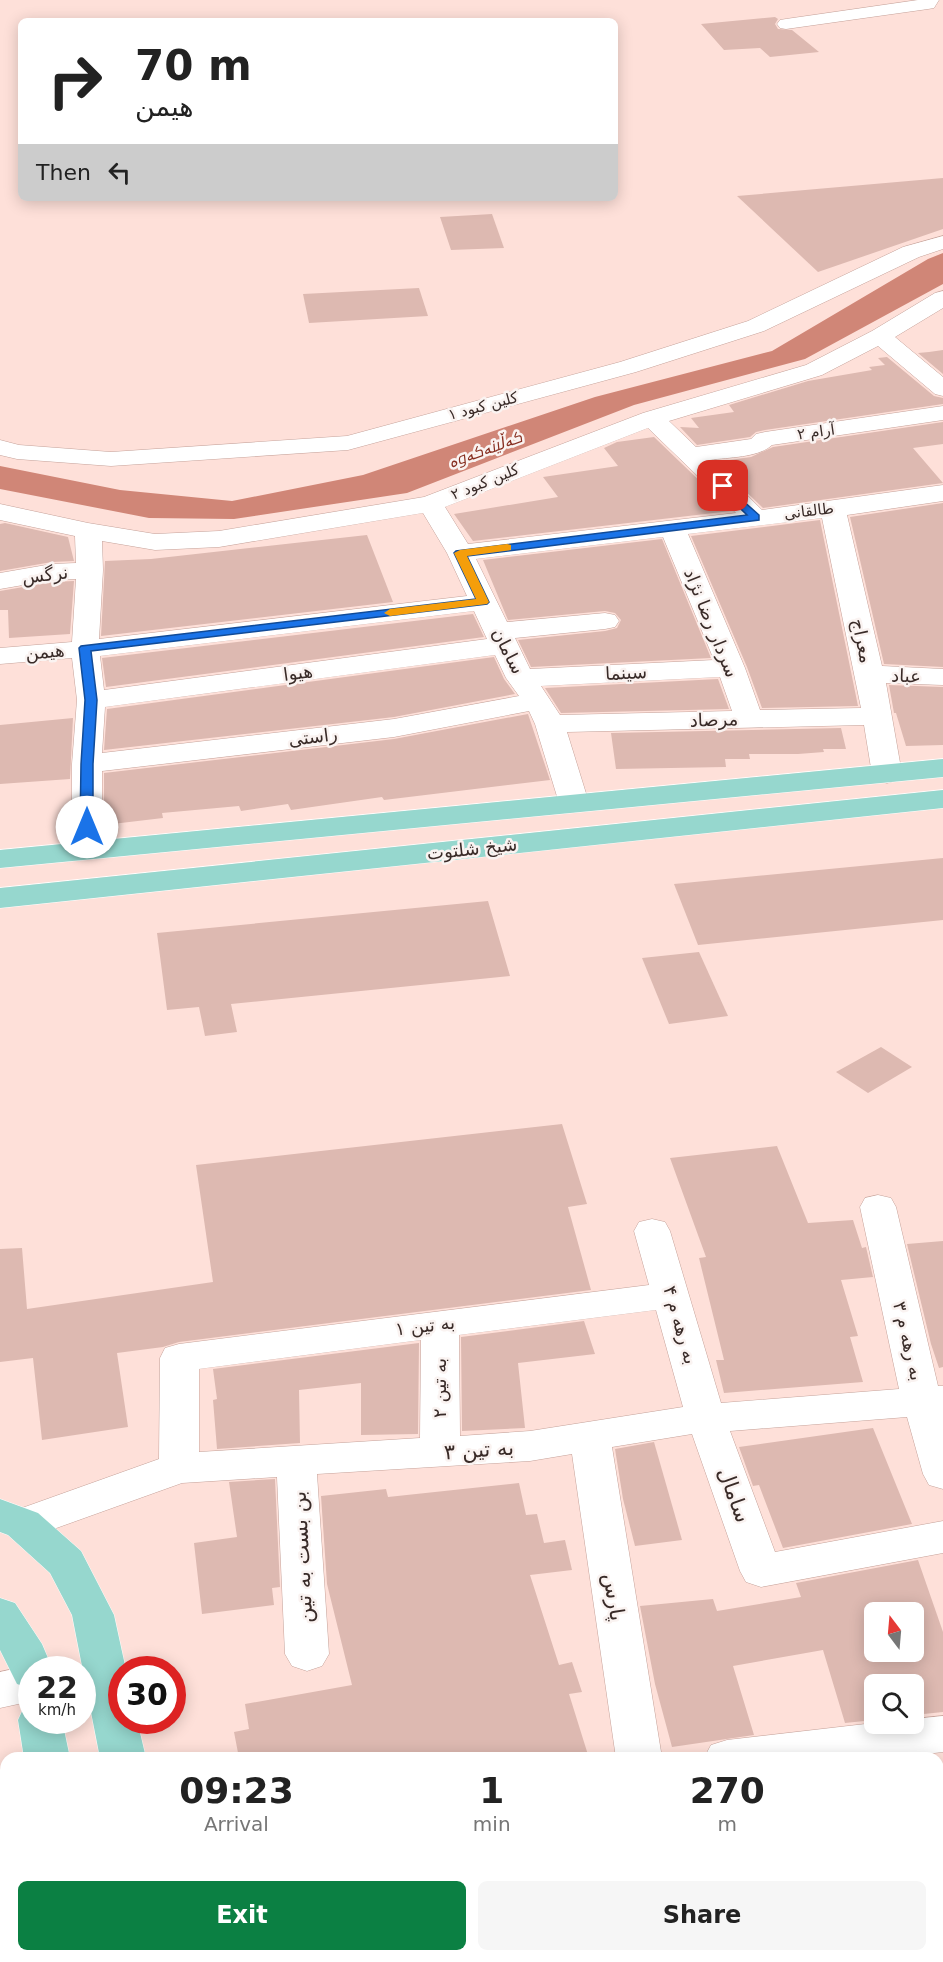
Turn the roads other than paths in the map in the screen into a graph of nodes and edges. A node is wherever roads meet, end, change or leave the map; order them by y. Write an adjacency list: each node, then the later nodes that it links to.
1 (930, 0): 2 (street)
2 (786, 24)
3 (943, 242): 9 (street, کلین کبود ۱)
4 (943, 298): 5 (street, کلین کبود ۲)
5 (880, 336): 6 (street); 8 (street, کلین کبود ۲)
6 (943, 389)
7 (943, 413): 10 (street, آرام ۲)
8 (652, 418): 10 (street); 12 (street, کلین کبود ۲)
9 (0, 447)
10 (691, 455): 15 (street)
11 (943, 493): 13 (street, طالقانی)
12 (430, 504): 17 (street, کلین کبود ۲); 18 (street, سامان)
13 (833, 509): 15 (street, طالقانی); 27 (street, معراج)
14 (0, 512): 17 (street, کلین کبود ۲)
15 (755, 517): 16 (street, طالقانی)
16 (672, 527): 18 (street, طالقانی); 26 (street, سردار رضا نژاد)
17 (88, 531): 19 (street)
18 (460, 553): 21 (street, سامان)
19 (90, 570): 20 (street, نرگس); 24 (street)
20 (0, 581)
21 (483, 602): 23 (street, سامان); 24 (street, هیمن)
22 (604, 621): 23 (street, هیوا)
23 (501, 638): 28 (street, سامان); 30 (street, هیوا)
24 (85, 648): 25 (street, هیمن); 30 (street)
25 (0, 656)
26 (731, 668): 28 (street, سینما); 33 (street, سردار رضا نژاد)
27 (870, 675): 29 (street, عباد); 32 (street, معراج)
28 (520, 678): 31 (street, سامان)
29 (942, 680)
30 (91, 700): 34 (street)
31 (544, 712): 33 (street, مرصاد); 34 (street, راستی); 38 (street, سامان)
32 (878, 716): 33 (street, مرصاد); 36 (street, معراج)
33 (749, 719)
34 (87, 764): 39 (street)
35 (943, 768): 36 (main road, شیخ شلتوت)
36 (887, 774): 38 (main road, شیخ شلتوت)
37 (943, 799): 41 (main road, شیخ شلتوت)
38 (574, 803): 39 (main road, شیخ شلتوت)
39 (87, 849): 40 (main road, شیخ شلتوت)
40 (0, 859)
41 (0, 898)
42 (878, 1207): 46 (street, به رهه م ۳)
43 (652, 1231): 44 (street, به رهه م ۴)
44 (671, 1295): 45 (street, به تین ۱); 47 (street, به رهه م ۴)
45 (440, 1324): 49 (street, به تین ۲); 51 (street, به تین ۱)
46 (933, 1401): 47 (street, به تین ۳); 52 (street, به رهه م ۳)
47 (706, 1419): 48 (street, به تین ۳); 54 (street, سامال)
48 (590, 1437): 49 (street, به تین ۳); 64 (street, پارس)
49 (440, 1452): 50 (street, به تین ۳)
50 (296, 1461): 51 (street, به تین ۳); 56 (street, بن بست به تین)
51 (179, 1468): 53 (street, به تین ۳)
52 (943, 1474)
53 (11, 1520): 63 (main road)
54 (943, 1538)
55 (0, 1615): 57 (main road)
56 (307, 1654)
57 (27, 1656)
58 (18, 1686): 59 (street)
59 (0, 1690)
60 (43, 1734): 62 (main road)
61 (943, 1734): 65 (street)
62 (46, 1752)
63 (122, 1752)
64 (638, 1752)
65 (833, 1752)

